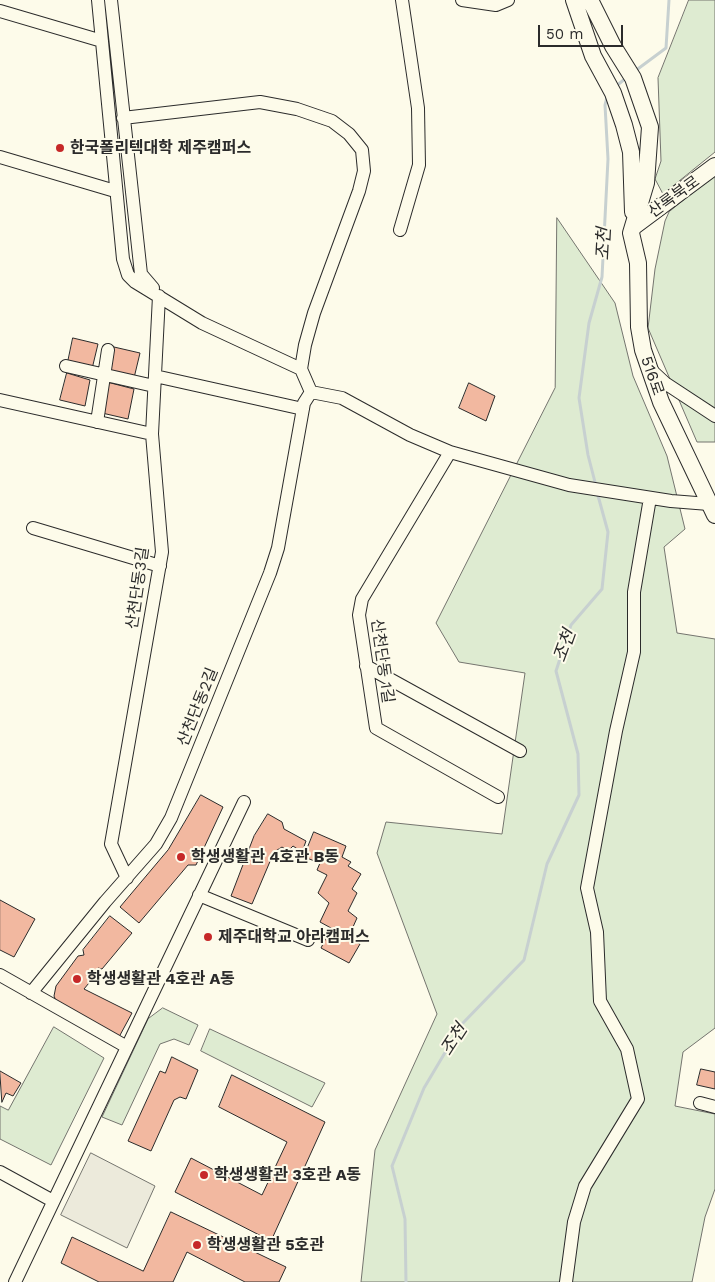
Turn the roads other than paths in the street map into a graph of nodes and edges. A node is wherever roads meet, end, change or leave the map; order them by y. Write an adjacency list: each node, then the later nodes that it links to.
1 (98, 0): 9 (street)
2 (111, 0): 10 (street)
3 (402, 0): 15 (street)
4 (462, 0): 5 (street)
5 (508, 0)
6 (574, 0): 14 (main road, 516로)
7 (590, 0): 14 (main road, 516로)
8 (0, 11): 9 (street)
9 (102, 41): 13 (street)
10 (123, 118): 16 (street); 20 (street)
11 (0, 157): 13 (street)
12 (715, 166): 14 (main road, 산록북로)
13 (116, 191): 16 (street)
14 (633, 228): 19 (main road, 516로)
15 (400, 230)
16 (159, 296): 20 (street); 22 (street, 산천단동3길)
17 (108, 350): 21 (street)
18 (66, 366): 21 (street)
19 (647, 366): 26 (street); 31 (main road, 516로)
20 (301, 369): 23 (street)
21 (104, 375): 22 (street); 27 (street)
22 (154, 381): 25 (street); 28 (street, 산천단동3길)
23 (311, 392): 25 (street, 산천단동2길); 29 (street)
24 (0, 400): 27 (street)
25 (303, 409): 38 (street, 산천단동2길)
26 (715, 416)
27 (97, 422): 28 (street)
28 (152, 434): 33 (street, 산천단동3길)
29 (450, 452): 30 (street); 34 (street, 산천단동 1길)
30 (650, 498): 31 (street); 49 (street)
31 (712, 509)
32 (33, 528): 33 (street)
33 (160, 566): 38 (street, 산천단동3길)
34 (366, 666): 35 (street); 36 (street, 산천단동 1길)
35 (520, 750)
36 (498, 797)
37 (244, 802): 39 (street)
38 (127, 878): 42 (street, 산천단동2길)
39 (199, 895): 40 (street); 43 (street)
40 (308, 940)
41 (0, 975): 42 (street)
42 (31, 993): 43 (street)
43 (127, 1047): 47 (street)
44 (700, 1103): 45 (street)
45 (715, 1107)
46 (0, 1172): 47 (street)
47 (53, 1202): 48 (street)
48 (15, 1282)
49 (566, 1282)

